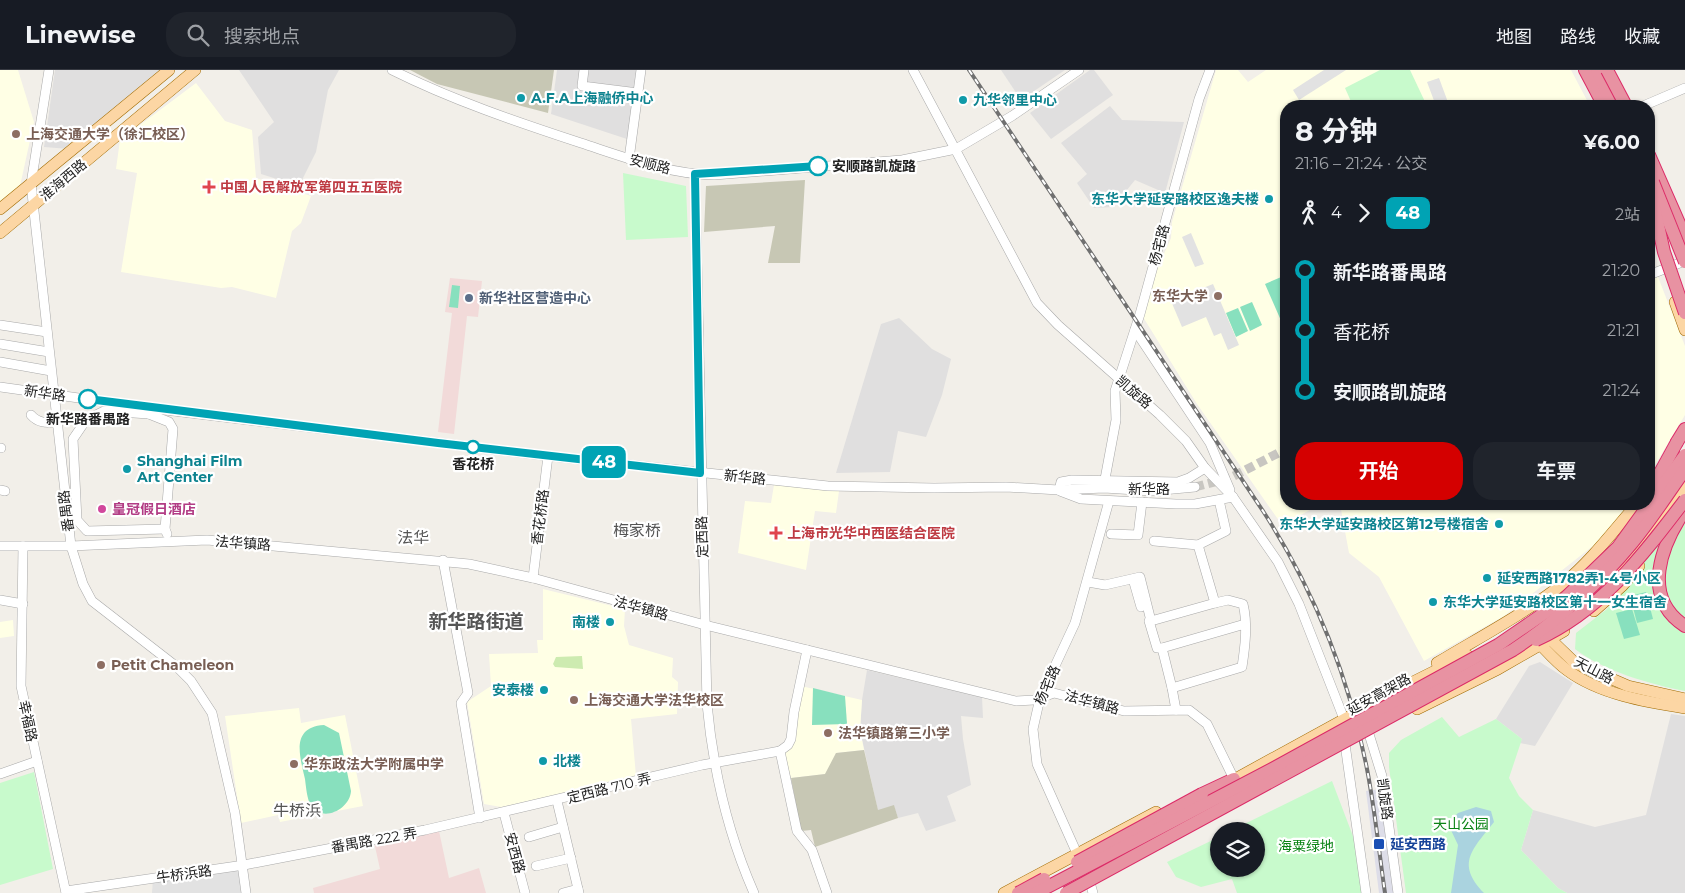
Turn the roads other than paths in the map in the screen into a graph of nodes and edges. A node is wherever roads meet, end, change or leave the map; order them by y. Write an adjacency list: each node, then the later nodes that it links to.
1 (49, 70): 24 (street, 番禺路)
2 (169, 70): 24 (main road, 淮海西路)
3 (195, 70): 26 (main road, 淮海西路)
4 (392, 70): 21 (street, 安顺路)
5 (584, 70): 14 (street)
6 (641, 70): 14 (street)
7 (914, 70): 20 (street, 凯旋路)
8 (1079, 70): 20 (street, 安顺路)
9 (1210, 70): 40 (street, 杨宅路)
10 (1587, 70): 15 (highway)
11 (1597, 70): 16 (highway)
12 (1606, 70): 17 (highway, bridge); 18 (highway, bridge)
13 (1685, 88): 19 (street)
14 (638, 94): 21 (street)
15 (1601, 100)
16 (1610, 100)
17 (1618, 100)
18 (1623, 100)
19 (1655, 101)
20 (956, 149): 23 (street, 安顺路); 47 (street, 凯旋路)
21 (629, 159): 23 (street, 安顺路)
22 (1655, 169): 32 (highway)
23 (695, 174): 63 (street, 定西路)
24 (31, 184): 26 (street, 番禺路); 28 (main road, 淮海西路)
25 (1655, 189): 33 (highway, bridge)
26 (33, 206): 31 (main road, 淮海西路); 42 (street, 番禺路)
27 (1655, 207): 36 (highway, bridge)
28 (0, 210)
29 (1655, 215): 38 (highway, bridge)
30 (1655, 227): 34 (main road)
31 (0, 233)
32 (1685, 237)
33 (1685, 262): 34 (street)
34 (1671, 266): 35 (street); 37 (main road); 41 (main road)
35 (1655, 273)
36 (1685, 286)
37 (1685, 304)
38 (1685, 313)
39 (0, 325): 42 (street)
40 (1135, 330): 47 (street, 杨宅路); 73 (street)
41 (1685, 330)
42 (47, 332): 44 (street, 番禺路)
43 (0, 344): 44 (street)
44 (49, 352): 46 (street, 番禺路)
45 (0, 362): 46 (street)
46 (51, 371): 49 (street, 番禺路)
47 (1119, 378): 60 (street, 凯旋路); 66 (street, 杨宅路)
48 (0, 387): 49 (street, 新华路)
49 (53, 394): 50 (street, 新华路); 52 (street, 番禺路)
50 (149, 411): 55 (street); 58 (street, 新华路); 88 (street)
51 (31, 415): 52 (street)
52 (56, 422): 54 (street, 番禺路)
53 (1685, 429): 67 (highway, bridge)
54 (58, 437): 55 (street); 65 (street, 番禺路)
55 (74, 438): 64 (street)
56 (1685, 438): 61 (main road)
57 (1685, 455): 74 (highway, 延安高架路, bridge)
58 (548, 456): 63 (street, 新华路); 103 (street, 香花桥路)
59 (1685, 464): 72 (main road)
60 (1205, 468): 66 (street); 73 (street, 凯旋路)
61 (1669, 469): 69 (main road); 72 (main road)
62 (1685, 470): 119 (highway, 延安高架路, bridge)
63 (700, 473): 71 (street, 新华路); 113 (street, 定西路)
64 (74, 476): 65 (street); 81 (street)
65 (62, 477): 86 (street, 番禺路)
66 (1106, 479): 71 (street)
67 (1655, 482)
68 (1685, 484): 75 (main road)
69 (1655, 485)
70 (1195, 487): 71 (street, 新华路)
71 (1059, 490): 77 (street)
72 (1665, 490): 75 (main road); 79 (main road)
73 (1233, 497): 76 (street); 125 (street, 凯旋路)
74 (1655, 497)
75 (1682, 498): 89 (main road); 101 (main road); 119 (highway, bridge)
76 (1219, 500): 78 (street); 96 (street)
77 (1109, 501): 78 (street); 105 (street, 杨宅路)
78 (1142, 502): 92 (street)
79 (1655, 502)
80 (1685, 509): 89 (main road); 114 (highway)
81 (76, 510): 86 (street); 90 (street)
82 (1631, 510): 91 (main road)
83 (1641, 510): 87 (highway, bridge)
84 (1645, 510): 87 (highway, 延安高架路, bridge)
85 (1648, 510): 87 (main road)
86 (66, 511): 99 (street, 番禺路)
87 (1634, 526): 91 (main road); 111 (main road); 145 (highway, 延安高架路, bridge)
88 (165, 529): 90 (street); 94 (street)
89 (1666, 529): 100 (main road)
90 (105, 531): 95 (street)
91 (1611, 533): 111 (main road)
92 (1111, 534)
93 (1154, 541): 96 (street)
94 (169, 542): 95 (street, 法华镇路); 102 (street, 法华镇路)
95 (105, 544): 99 (street, 法华镇路)
96 (1198, 545): 107 (street)
97 (0, 546): 98 (street, 法华镇路)
98 (23, 546): 99 (street, 法华镇路); 108 (street, 幸福路)
99 (70, 546): 142 (street, 番禺路)
100 (1653, 547): 101 (main road); 116 (main road)
101 (1630, 559): 115 (main road)
102 (443, 560): 103 (street, 法华镇路); 137 (street)
103 (532, 578): 113 (street, 法华镇路)
104 (1133, 579): 105 (street); 109 (street); 110 (street)
105 (1088, 582): 121 (street, 杨宅路)
106 (0, 600): 108 (street)
107 (1215, 603): 110 (street); 112 (street)
108 (23, 604): 129 (street, 幸福路)
109 (1141, 607)
110 (1151, 620): 117 (street)
111 (1522, 622): 115 (main road, 天山路); 125 (main road)
112 (1245, 624): 117 (street); 120 (street)
113 (705, 625): 118 (street, 法华镇路); 131 (street, 定西路)
114 (1685, 626)
115 (1539, 638): 116 (main road, 天山路); 123 (main road); 126 (main road)
116 (1552, 639): 122 (main road, 天山路)
117 (1162, 648): 120 (street)
118 (807, 650): 121 (street, 法华镇路); 128 (street)
119 (1513, 650): 157 (highway, 延安高架路, bridge)
120 (1172, 688): 124 (street)
121 (1040, 698): 124 (street, 法华镇路); 140 (street, 杨宅路)
122 (1685, 699)
123 (1685, 708)
124 (1176, 710): 133 (street, 法华镇路)
125 (1344, 719): 126 (street); 127 (street, 凯旋路); 130 (main road)
126 (1369, 734): 127 (main road); 160 (street, 凯旋路)
127 (1344, 745): 134 (main road); 159 (street, 凯旋路)
128 (780, 751): 131 (street, 定西路 710 弄); 153 (street)
129 (37, 761): 132 (street); 148 (street, 幸福路)
130 (1264, 762): 133 (main road); 134 (main road)
131 (714, 763): 135 (street, 定西路 710 弄); 152 (street, 定西路)
132 (0, 774)
133 (1234, 779): 140 (main road); 144 (main road); 155 (highway, bridge)
134 (1274, 781): 146 (main road)
135 (557, 801): 136 (street, 定西路 710 弄); 138 (street)
136 (504, 813): 137 (street, 番禺路 222 弄); 150 (street, 安西路)
137 (480, 818): 142 (street, 番禺路 222 弄)
138 (563, 827): 139 (street); 141 (street)
139 (529, 837)
140 (1077, 854): 144 (street, 杨宅路); 154 (main road)
141 (571, 858): 143 (street); 147 (street)
142 (244, 865): 148 (street, 牛桥浜路); 149 (street, 番禺路)
143 (536, 866)
144 (1083, 868): 145 (main road)
145 (1068, 876): 156 (highway, 延安高架路, bridge)
146 (1092, 889): 158 (main road)
147 (579, 891): 151 (street)
148 (66, 892)
149 (246, 893)
150 (525, 893)
151 (563, 893)
152 (754, 893)
153 (827, 893)
154 (1004, 893)
155 (1018, 893)
156 (1036, 893)
157 (1066, 893)
158 (1079, 893)
159 (1366, 893)
160 (1398, 893)

